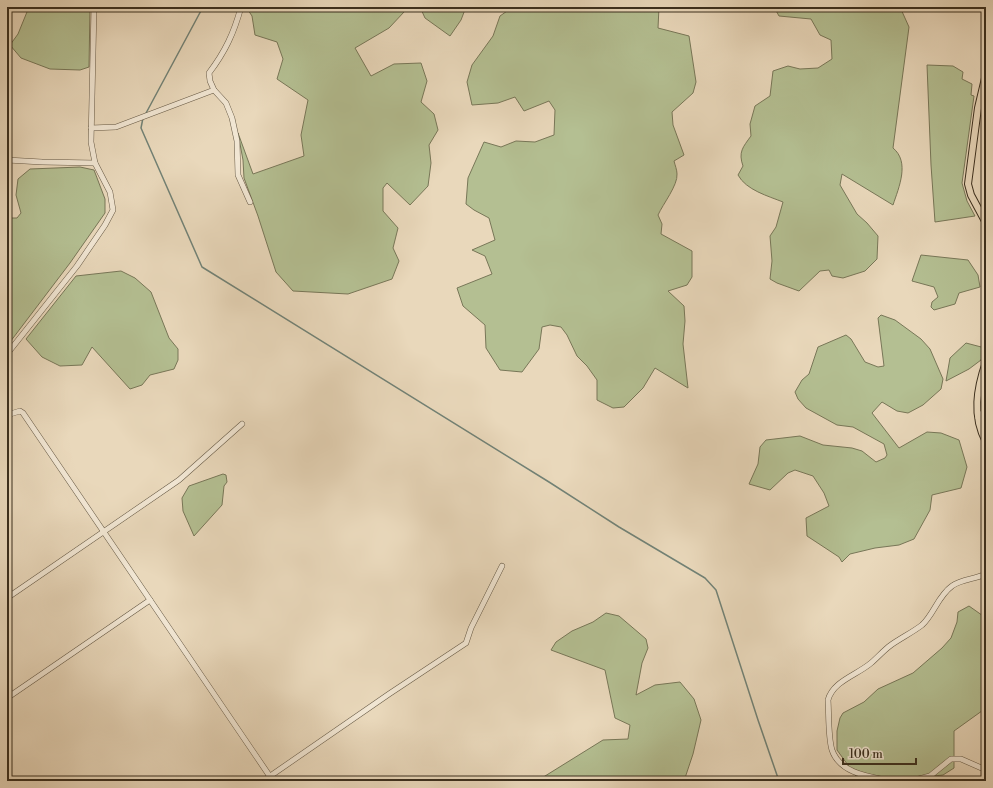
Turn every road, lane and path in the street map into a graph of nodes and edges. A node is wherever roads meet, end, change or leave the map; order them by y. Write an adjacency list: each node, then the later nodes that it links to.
1 (94, 7): 5 (street)
2 (241, 7): 4 (street)
3 (986, 74): 9 (main road)
4 (214, 90): 5 (street); 8 (street)
5 (91, 128): 7 (street)
6 (7, 160): 7 (street)
7 (95, 163): 10 (street)
8 (250, 202)
9 (986, 223)
10 (7, 354)
11 (986, 362): 14 (main road)
12 (986, 410): 14 (street)
13 (7, 415): 18 (street)
14 (978, 418): 16 (main road)
15 (242, 424): 18 (street)
16 (983, 426): 17 (main road)
17 (986, 442)
18 (104, 532): 23 (street); 24 (street)
19 (502, 566): 27 (street)
20 (986, 574): 21 (street)
21 (979, 577): 22 (street); 29 (street)
22 (986, 579)
23 (7, 598)
24 (150, 600): 25 (street); 27 (street)
25 (7, 698)
26 (986, 770): 30 (street)
27 (272, 779): 28 (street)
28 (264, 781)
29 (891, 781)
30 (911, 781)

